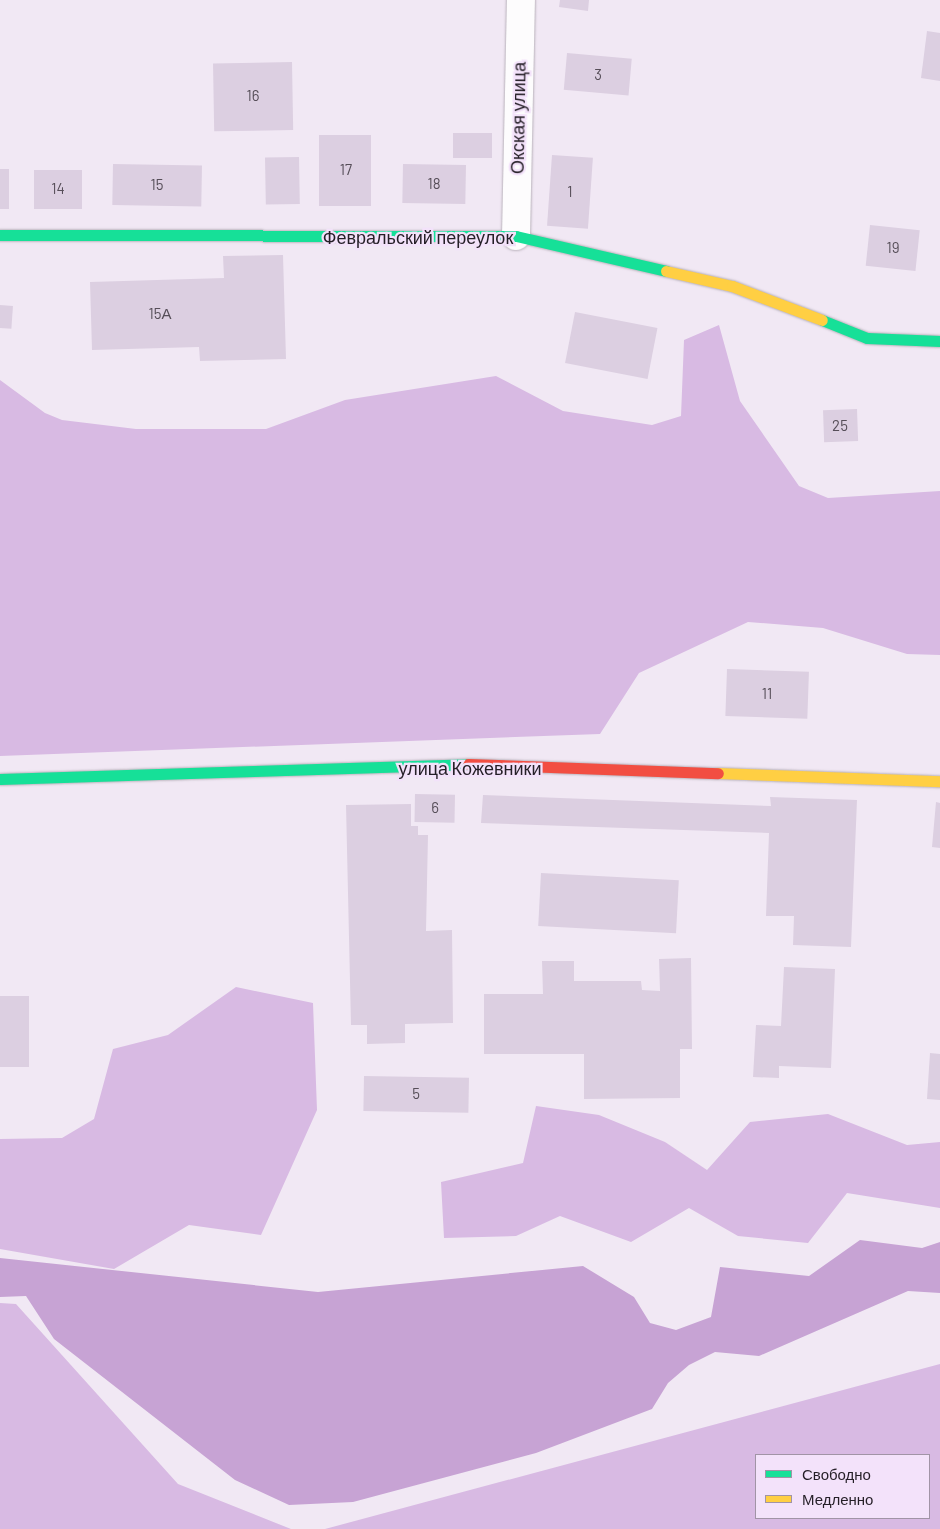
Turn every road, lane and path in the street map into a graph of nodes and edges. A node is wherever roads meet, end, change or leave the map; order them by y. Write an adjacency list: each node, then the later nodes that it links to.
1 (520, 0): 3 (street, Окская улица)
2 (0, 235): 3 (street, Февральский переулок)
3 (516, 236): 4 (street, Февральский переулок)
4 (940, 341)
5 (0, 779): 6 (street, улица Кожевники)
6 (940, 781)

